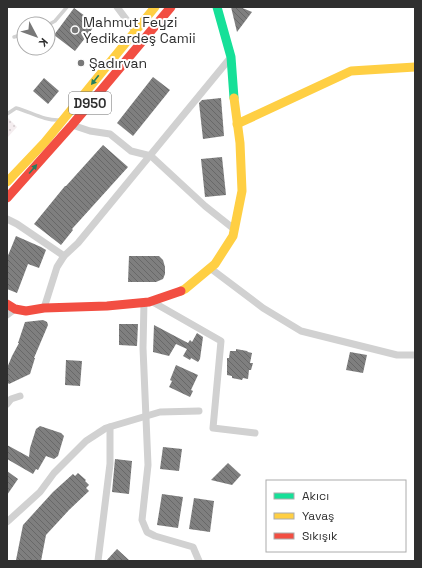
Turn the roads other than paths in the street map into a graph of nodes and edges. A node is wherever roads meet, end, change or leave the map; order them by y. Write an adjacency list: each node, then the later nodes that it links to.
1 (67, 7): 6 (lane)
2 (117, 7): 7 (street)
3 (155, 7): 7 (main road, D950)
4 (171, 7): 13 (main road, D950)
5 (217, 7): 8 (main road)
6 (56, 20)
7 (135, 31): 11 (main road, D950, one-way to 11)
8 (232, 57): 12 (main road); 14 (street)
9 (415, 67): 12 (main road)
10 (7, 114): 11 (lane)
11 (63, 120): 15 (main road, D950)
12 (237, 124): 18 (main road)
13 (72, 125): 14 (street); 16 (main road, D950, one-way to 13)
14 (151, 156): 18 (street); 19 (street)
15 (7, 182)
16 (7, 198)
17 (7, 219): 19 (street)
18 (234, 229): 20 (main road)
19 (64, 256): 23 (street)
20 (210, 268): 21 (main road); 25 (street)
21 (147, 301): 23 (main road); 29 (street); 31 (street)
22 (11, 307): 23 (main road); 24 (street)
23 (44, 308)
24 (7, 315)
25 (415, 355)
26 (20, 396): 27 (street)
27 (7, 404)
28 (199, 411): 29 (street)
29 (146, 416): 30 (street); 34 (street)
30 (110, 427): 32 (street); 33 (street)
31 (255, 433)
32 (7, 522)
33 (98, 561)
34 (198, 561)

